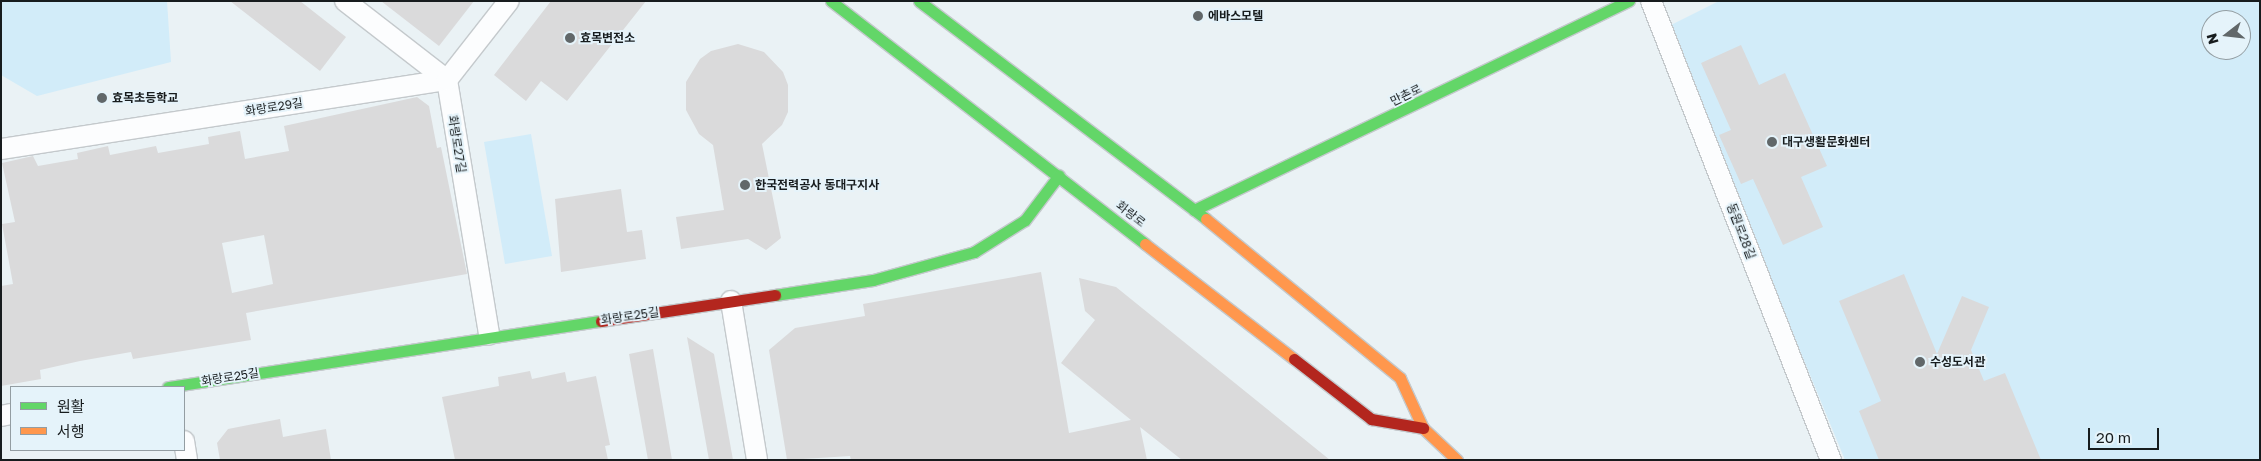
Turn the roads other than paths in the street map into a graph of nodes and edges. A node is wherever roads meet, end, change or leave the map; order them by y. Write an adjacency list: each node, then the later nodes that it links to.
1 (345, 1): 7 (street)
2 (509, 1): 7 (street)
3 (831, 1): 9 (main road, 화랑로)
4 (919, 1): 10 (main road)
5 (1629, 1): 10 (main road, 만촌로)
6 (1651, 1): 19 (street, 동원로28길)
7 (447, 80): 8 (street, 화랑로29길); 12 (street, 화랑로27길)
8 (1, 149)
9 (1059, 175): 11 (main road, 화랑로25길); 14 (main road, 화랑로)
10 (1194, 210): 14 (main road)
11 (731, 301): 12 (main road, 화랑로25길); 17 (street)
12 (490, 335): 13 (main road, 화랑로25길)
13 (178, 386)
14 (1423, 428): 18 (main road)
15 (185, 447): 16 (street)
16 (187, 460)
17 (757, 460)
18 (1457, 460)
19 (1831, 460)

